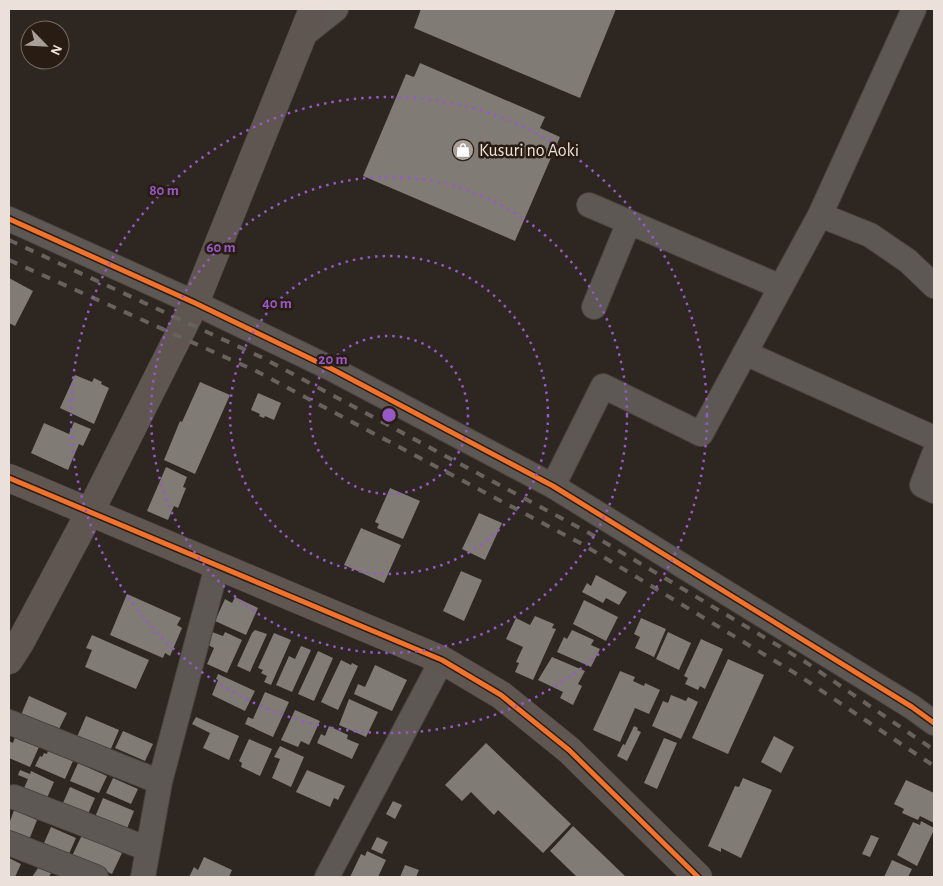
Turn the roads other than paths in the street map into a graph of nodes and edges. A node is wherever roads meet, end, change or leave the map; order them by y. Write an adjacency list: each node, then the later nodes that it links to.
1 (303, 9): 5 (street)
2 (313, 9): 5 (street)
3 (336, 9): 5 (street)
4 (914, 9): 7 (street)
5 (302, 36): 12 (street)
6 (589, 206): 9 (street)
7 (820, 215): 10 (street); 11 (street)
8 (9, 219): 12 (street)
9 (629, 222): 11 (street); 13 (street)
10 (934, 286)
11 (781, 287): 14 (street)
12 (196, 303): 18 (street); 20 (street)
13 (594, 307)
14 (745, 353): 15 (street); 18 (street)
15 (934, 438)
16 (934, 454): 19 (street)
17 (9, 478): 20 (street)
18 (553, 486): 25 (street)
19 (934, 491)
20 (90, 512): 21 (street); 22 (street)
21 (217, 566): 23 (street); 26 (street)
22 (12, 647)
23 (442, 660): 32 (street); 33 (street)
24 (9, 722): 26 (street)
25 (934, 723)
26 (160, 782): 29 (street)
27 (14, 797): 29 (street)
28 (9, 843): 30 (street)
29 (148, 849): 31 (street)
30 (96, 877)
31 (142, 877)
32 (327, 877)
33 (698, 877)

